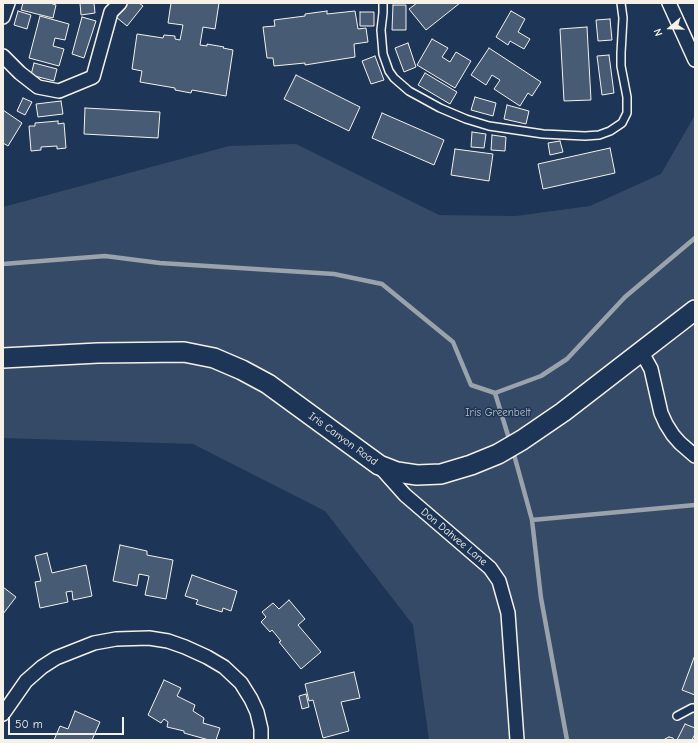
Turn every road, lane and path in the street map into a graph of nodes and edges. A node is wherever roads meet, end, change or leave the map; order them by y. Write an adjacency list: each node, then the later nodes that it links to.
1 (8, 3): 6 (street)
2 (383, 3): 3 (lane)
3 (621, 3)
4 (669, 3): 8 (street)
5 (113, 6): 7 (street)
6 (3, 17)
7 (3, 56)
8 (695, 60)
9 (695, 310): 10 (street, Iris Canyon Road)
10 (641, 351): 12 (street); 13 (street, Iris Canyon Road)
11 (3, 358): 13 (street, Iris Canyon Road)
12 (695, 456)
13 (379, 465): 18 (street, Don Dahvee Lane)
14 (695, 708): 16 (lane)
15 (3, 714): 17 (street)
16 (678, 716)
17 (262, 740)
18 (517, 740)

